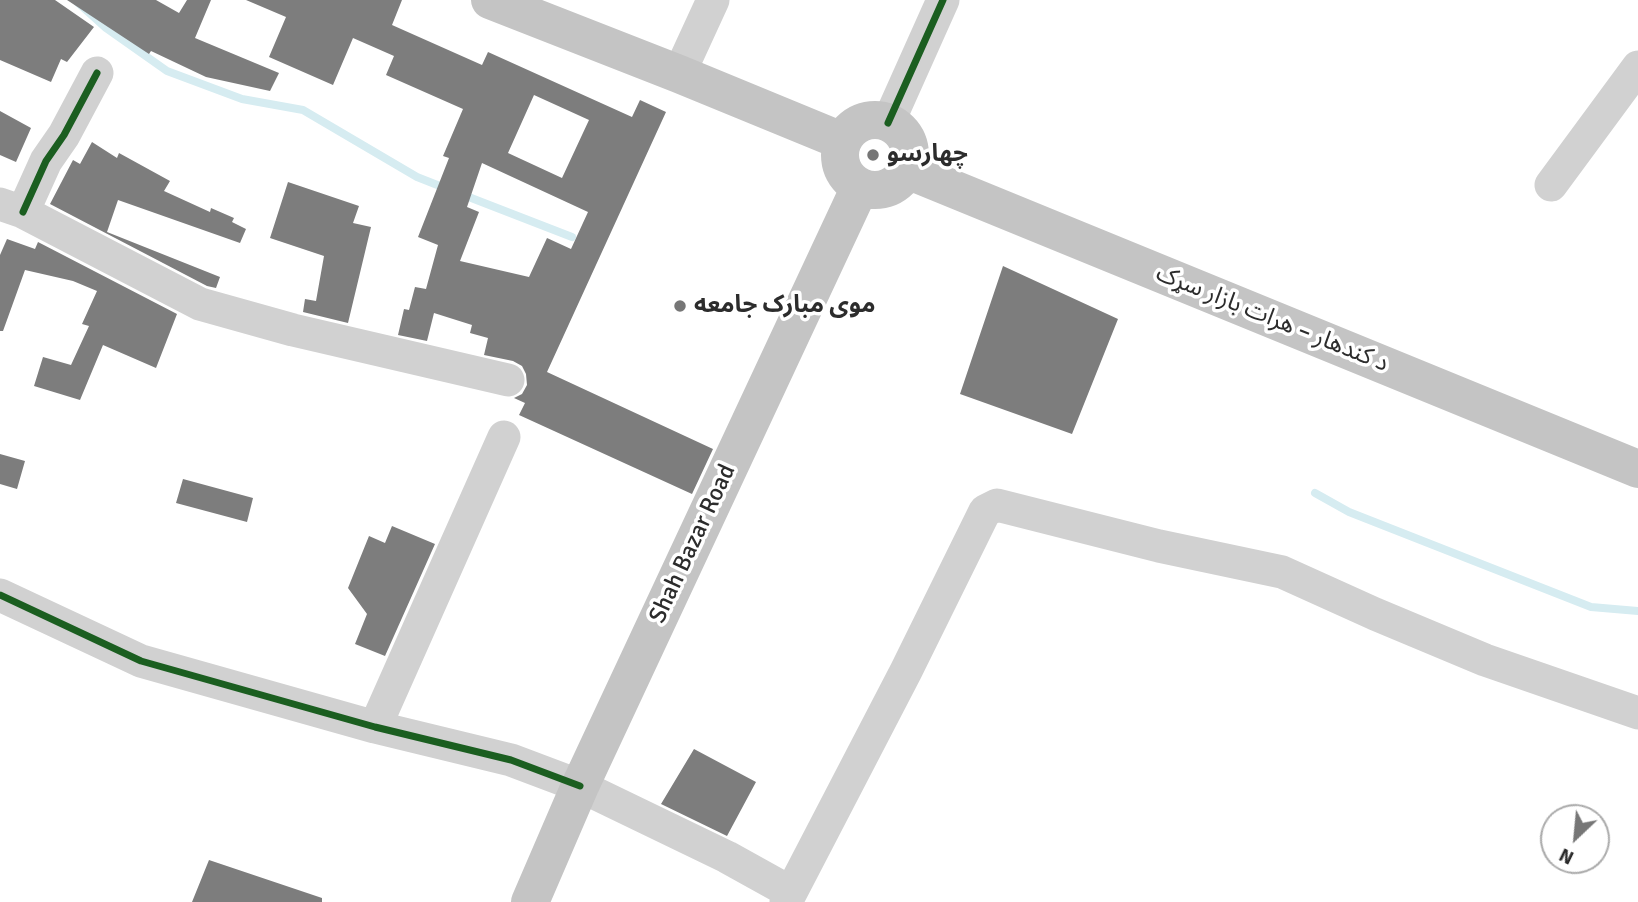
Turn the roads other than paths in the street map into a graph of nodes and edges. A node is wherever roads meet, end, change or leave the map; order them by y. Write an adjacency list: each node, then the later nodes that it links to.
1 (490, 0): 6 (main road)
2 (713, 0): 6 (street)
3 (943, 0): 7 (street)
4 (1638, 67): 10 (street)
5 (97, 74): 12 (street)
6 (679, 74): 8 (main road)
7 (888, 123): 8 (main road); 9 (main road)
8 (842, 141): 11 (main road)
9 (907, 170): 11 (main road); 15 (main road, د کندهار – هرات بازار سړک)
10 (1551, 185)
11 (860, 187): 19 (main road, Shah Bazar Road)
12 (12, 208): 13 (street)
13 (508, 380)
14 (504, 437): 18 (street)
15 (1638, 468)
16 (0, 595): 18 (street)
17 (1638, 713): 20 (street)
18 (375, 727): 19 (street)
19 (580, 786): 20 (street); 21 (main road, Shah Bazar Road)
20 (788, 897)
21 (530, 902)

